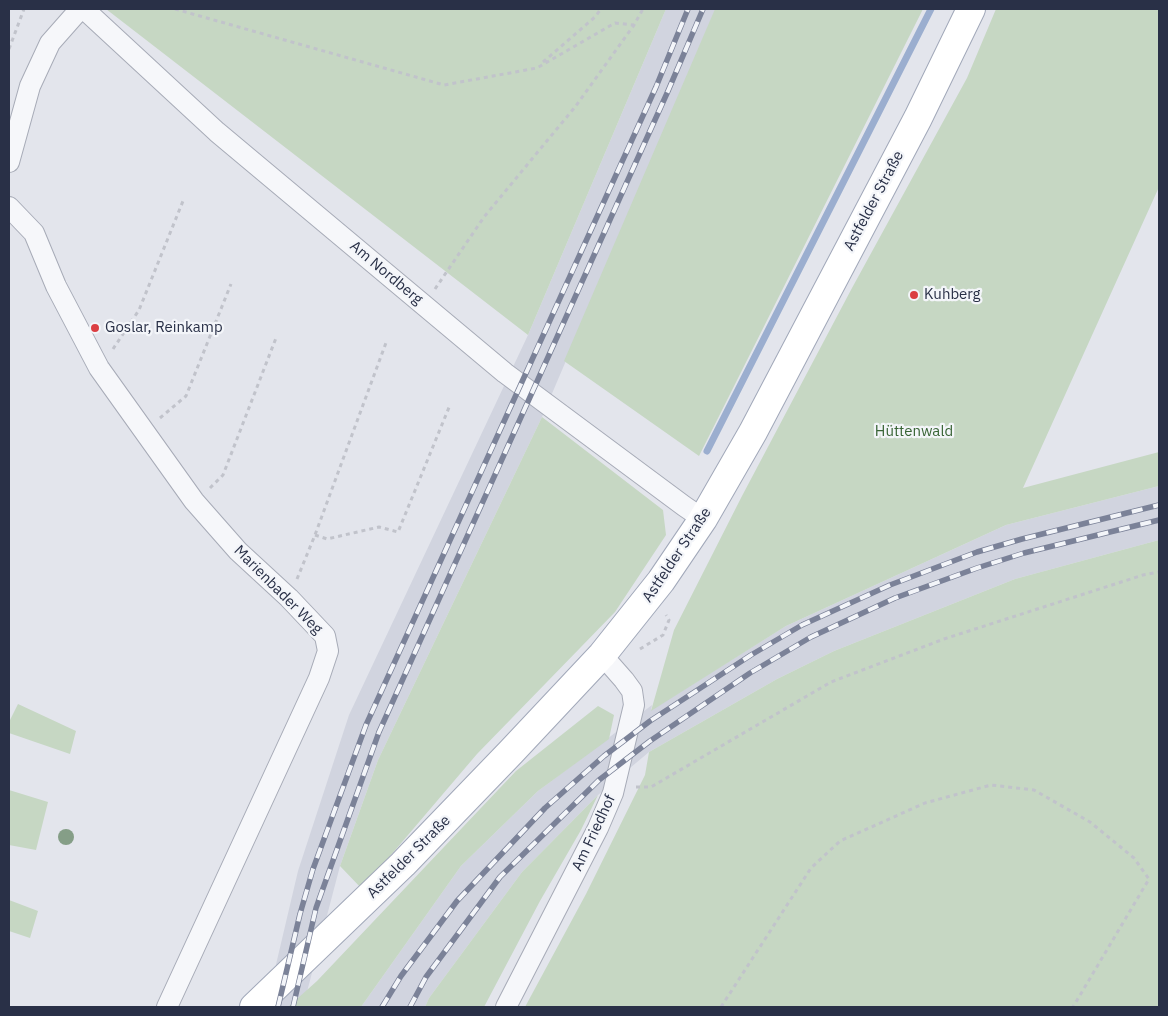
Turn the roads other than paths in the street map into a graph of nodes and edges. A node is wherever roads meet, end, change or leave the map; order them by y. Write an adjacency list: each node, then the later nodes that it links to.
1 (82, 9): 3 (street); 5 (street, Am Nordberg)
2 (972, 9): 5 (main road, Astfelder Straße)
3 (9, 162)
4 (9, 207): 7 (street, Marienbader Weg)
5 (703, 519): 6 (main road, Astfelder Straße)
6 (602, 655): 8 (main road, Astfelder Straße); 9 (street, Am Friedhof)
7 (166, 1007)
8 (254, 1007)
9 (506, 1007)

